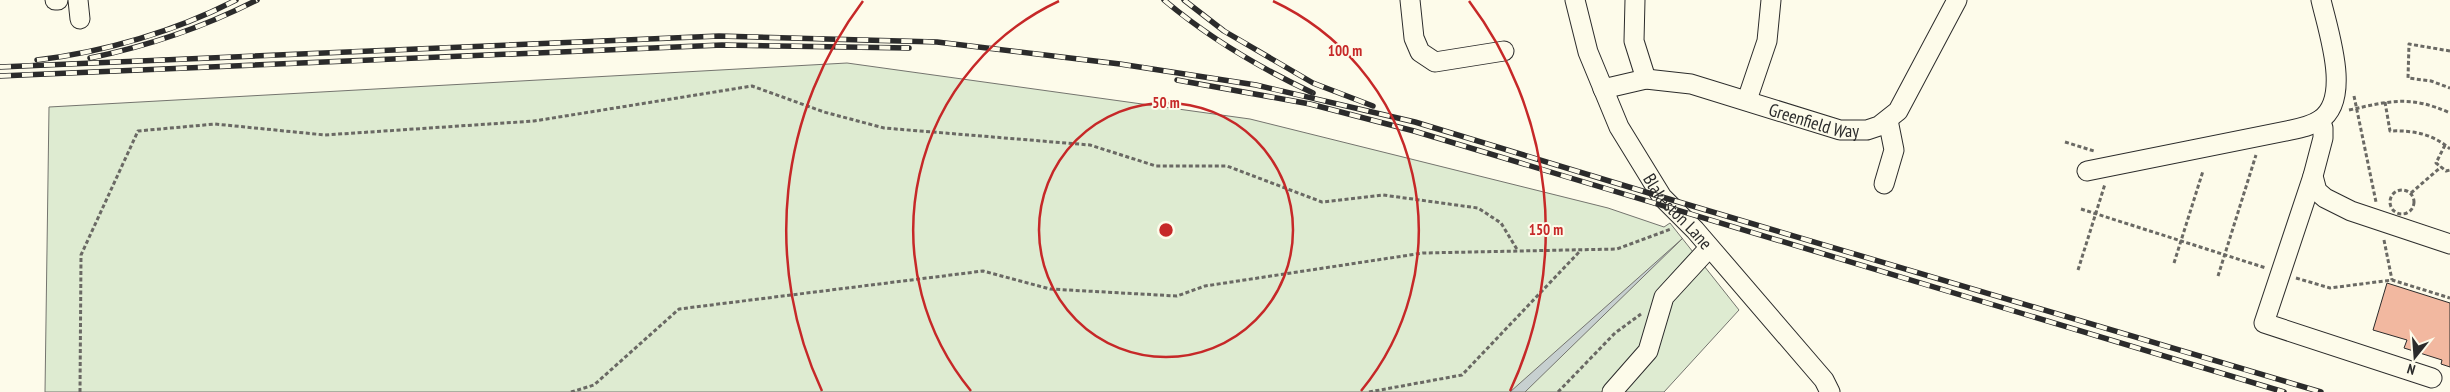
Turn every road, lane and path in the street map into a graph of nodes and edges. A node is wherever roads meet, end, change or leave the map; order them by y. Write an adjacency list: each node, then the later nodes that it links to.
1 (78, 0): 8 (street)
2 (1410, 0): 9 (street)
3 (1575, 0): 13 (street, Blakeston Lane)
4 (1635, 0): 11 (street)
5 (1771, 0): 15 (street)
6 (1957, 0): 17 (street, Greenfield Way)
7 (2321, 0): 18 (street)
8 (80, 19)
9 (1504, 51)
10 (2450, 51): 12 (path)
11 (1646, 79): 13 (street, Greenfield Way); 15 (street, Greenfield Way)
12 (2450, 88)
13 (1603, 89): 33 (street, Blakeston Lane)
14 (2352, 90): 32 (path)
15 (1747, 100): 17 (street, Greenfield Way)
16 (2450, 113): 19 (path)
17 (1888, 120): 28 (street)
18 (2320, 120): 24 (street); 26 (street)
19 (2444, 145): 21 (path); 22 (path)
20 (2258, 148): 39 (path)
21 (2450, 150)
22 (2441, 167): 23 (path); 29 (path)
23 (2450, 170)
24 (2088, 171)
25 (2203, 171): 34 (path)
26 (2312, 176): 32 (street); 42 (street)
27 (2106, 180): 31 (path)
28 (1884, 184)
29 (2411, 193): 29 (path)
30 (2081, 210): 31 (path)
31 (2095, 214): 34 (path); 41 (path)
32 (2380, 220): 35 (street); 44 (path)
33 (1688, 223): 36 (street, Blakeston Lane); 37 (path)
34 (2181, 241): 39 (path); 40 (path)
35 (2450, 244)
36 (1709, 248): 45 (street); 53 (street, Blakeston Lane)
37 (1582, 250): 38 (path); 50 (path)
38 (1518, 251): 48 (path); 49 (path)
39 (2225, 255): 42 (path); 43 (path)
40 (2174, 263)
41 (2078, 270)
42 (2280, 273): 44 (path); 47 (street)
43 (2218, 276)
44 (2392, 280): 46 (path)
45 (1664, 297): 51 (path); 52 (street)
46 (2450, 298)
47 (2432, 378)
48 (80, 392)
49 (571, 392)
50 (1369, 392)
51 (1558, 392)
52 (1612, 392)
53 (1830, 392)

